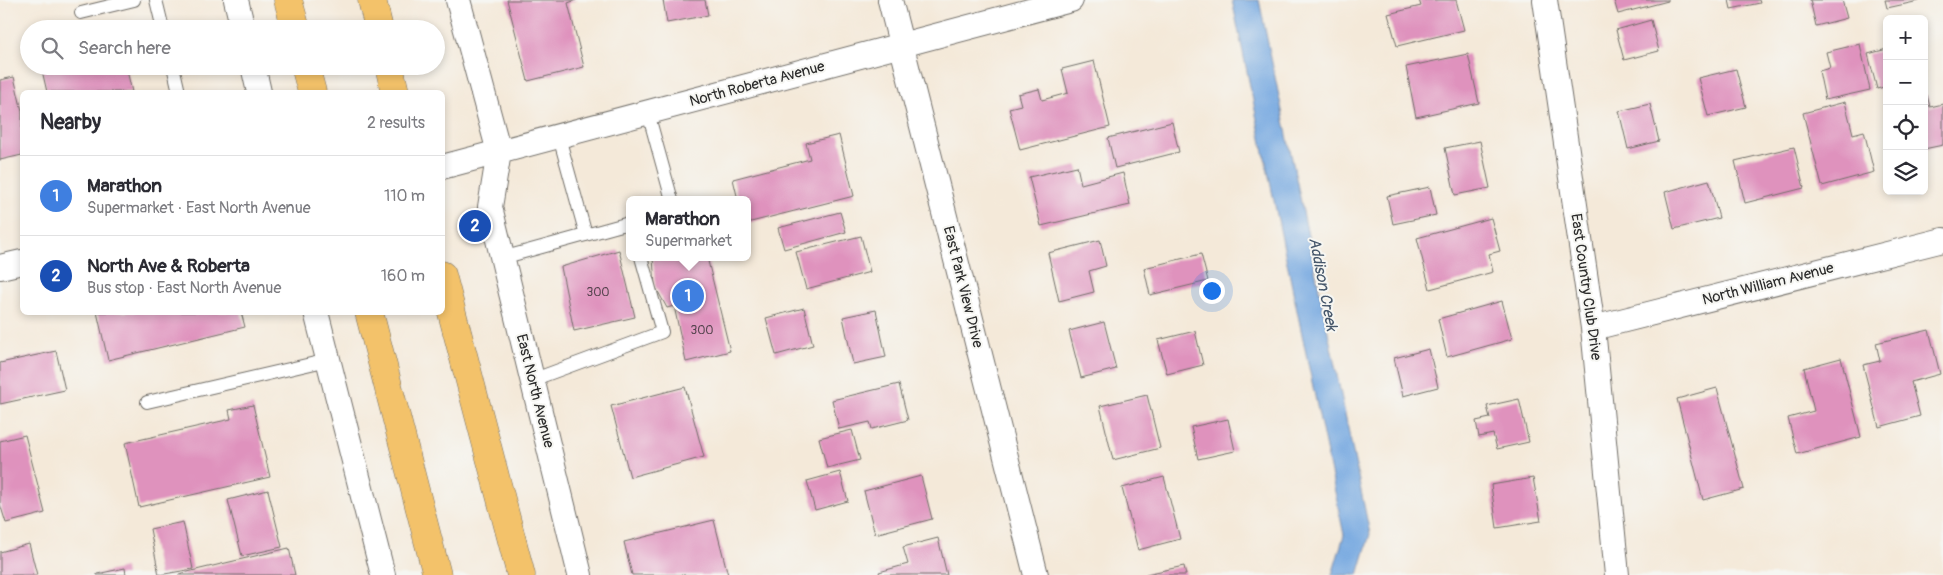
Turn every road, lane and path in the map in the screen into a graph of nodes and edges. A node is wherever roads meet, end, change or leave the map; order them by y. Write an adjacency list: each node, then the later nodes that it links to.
1 (134, 0): 10 (lane)
2 (156, 0): 11 (lane)
3 (236, 0): 12 (street)
4 (288, 0): 13 (main road)
5 (372, 0): 14 (main road)
6 (458, 0): 26 (street)
7 (890, 0): 15 (street, East Park View Drive)
8 (1071, 0): 15 (street, North Roberta Avenue)
9 (1545, 0): 39 (street, East Country Club Drive)
10 (81, 13)
11 (162, 20)
12 (241, 20)
13 (294, 20)
14 (377, 20)
15 (902, 45): 24 (street, North Roberta Avenue); 47 (street, East Park View Drive)
16 (175, 75): 20 (lane)
17 (255, 75): 21 (street)
18 (307, 75): 22 (main road)
19 (391, 75): 23 (main road)
20 (179, 90)
21 (259, 90)
22 (311, 90)
23 (395, 90)
24 (648, 113): 25 (street, North Roberta Avenue); 28 (lane)
25 (559, 136): 26 (street, North Roberta Avenue); 30 (lane)
26 (499, 152): 27 (street, North Roberta Avenue); 32 (street, East North Avenue)
27 (445, 166)
28 (671, 196)
29 (626, 224): 30 (lane)
30 (586, 235): 32 (lane)
31 (1943, 240): 39 (street, North William Avenue)
32 (502, 258): 41 (street, East North Avenue)
33 (641, 261): 41 (lane)
34 (20, 262): 35 (street)
35 (0, 267)
36 (445, 286): 45 (main road)
37 (317, 315): 40 (street)
38 (370, 315): 44 (main road)
39 (1593, 328): 48 (street, East Country Club Drive)
40 (328, 360): 42 (lane); 43 (street)
41 (532, 380): 46 (street, East North Avenue)
42 (147, 402)
43 (383, 575)
44 (437, 575)
45 (521, 575)
46 (580, 575)
47 (1036, 575)
48 (1617, 575)

